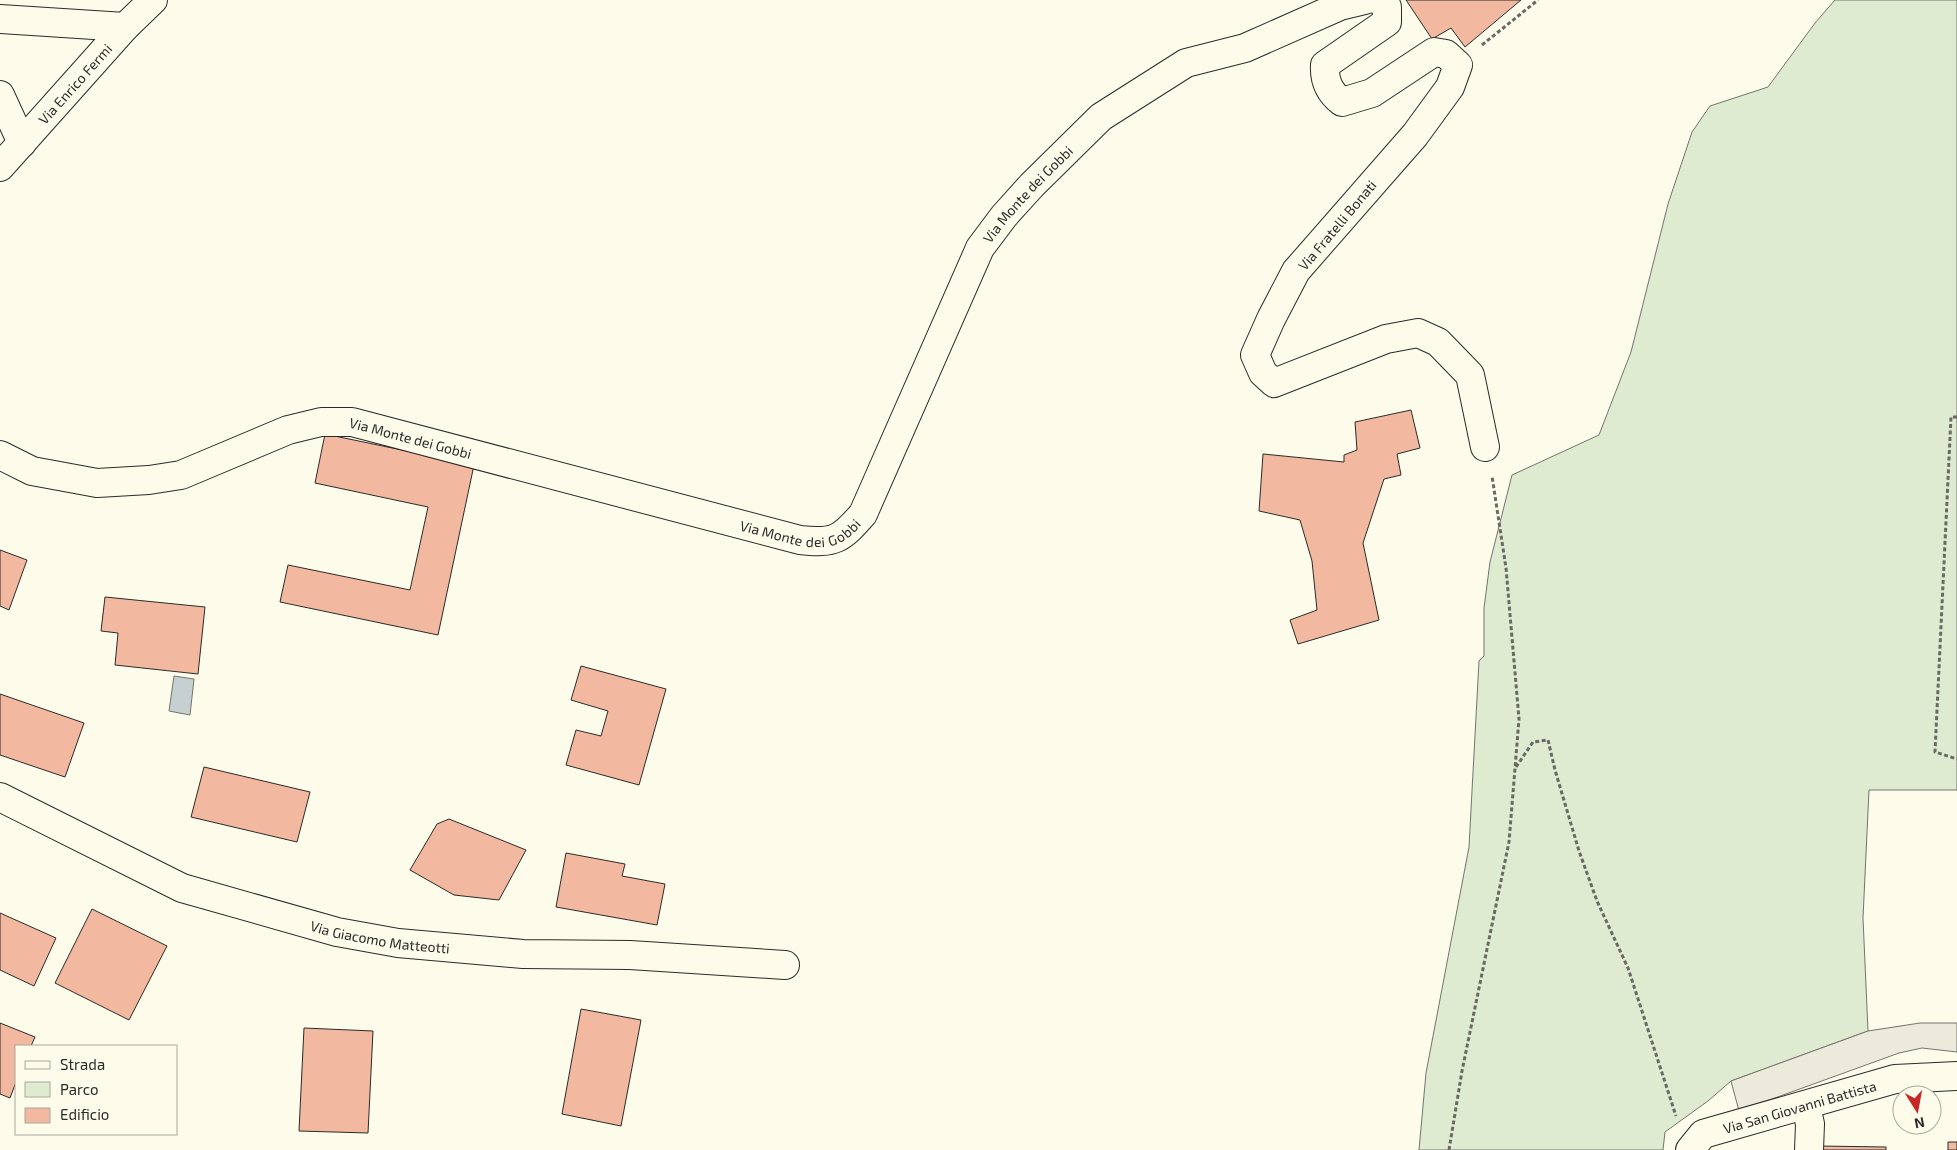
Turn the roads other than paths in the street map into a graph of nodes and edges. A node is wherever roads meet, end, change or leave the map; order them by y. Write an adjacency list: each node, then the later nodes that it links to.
1 (153, 0): 5 (street, Via Enrico Fermi)
2 (1366, 0): 10 (street, Via Monte dei Gobbi)
3 (1379, 0): 9 (street, Via Fratelli Bonati)
4 (0, 19): 5 (street)
5 (125, 27): 7 (street, Via Enrico Fermi)
6 (0, 95): 7 (street)
7 (22, 144): 8 (street, Via Enrico Fermi)
8 (0, 167)
9 (1485, 447)
10 (0, 455)
11 (0, 797): 12 (street, Via Giacomo Matteotti)
12 (785, 965)
13 (1957, 1076): 14 (street, Via San Giovanni Battista)
14 (1806, 1106): 15 (street, Via San Giovanni Battista); 16 (street)
15 (1691, 1136)
16 (1809, 1150)

